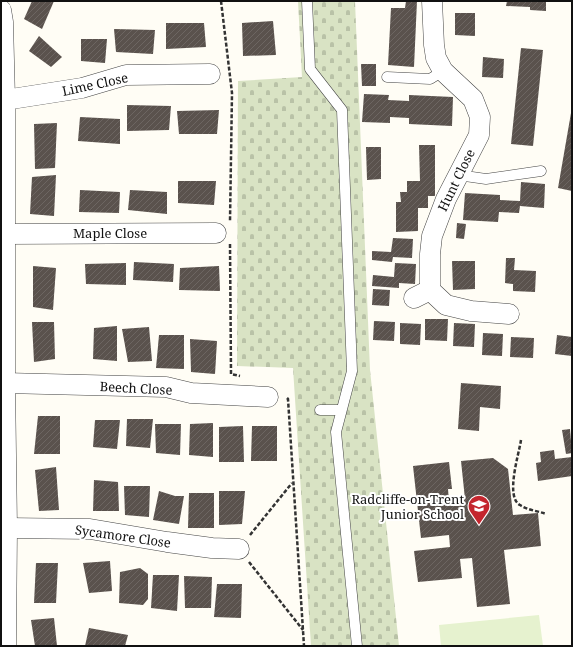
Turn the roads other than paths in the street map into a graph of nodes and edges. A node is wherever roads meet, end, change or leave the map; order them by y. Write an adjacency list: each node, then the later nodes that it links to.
1 (307, 1): 16 (lane)
2 (432, 1): 4 (street, Hunt Close)
3 (1, 10): 7 (street)
4 (443, 71): 6 (lane); 9 (street, Hunt Close)
5 (210, 74): 7 (street, Lime Close)
6 (387, 77)
7 (5, 100): 10 (street)
8 (541, 172): 9 (lane)
9 (458, 175): 12 (street, Hunt Close)
10 (4, 234): 11 (street, Maple Close); 13 (street)
11 (226, 234)
12 (509, 314)
13 (4, 383): 14 (street, Beech Close); 17 (street)
14 (276, 396)
15 (320, 410): 16 (lane)
16 (341, 410): 20 (lane)
17 (7, 528): 18 (street, Sycamore Close); 19 (street)
18 (238, 549)
19 (6, 646)
20 (357, 646)

